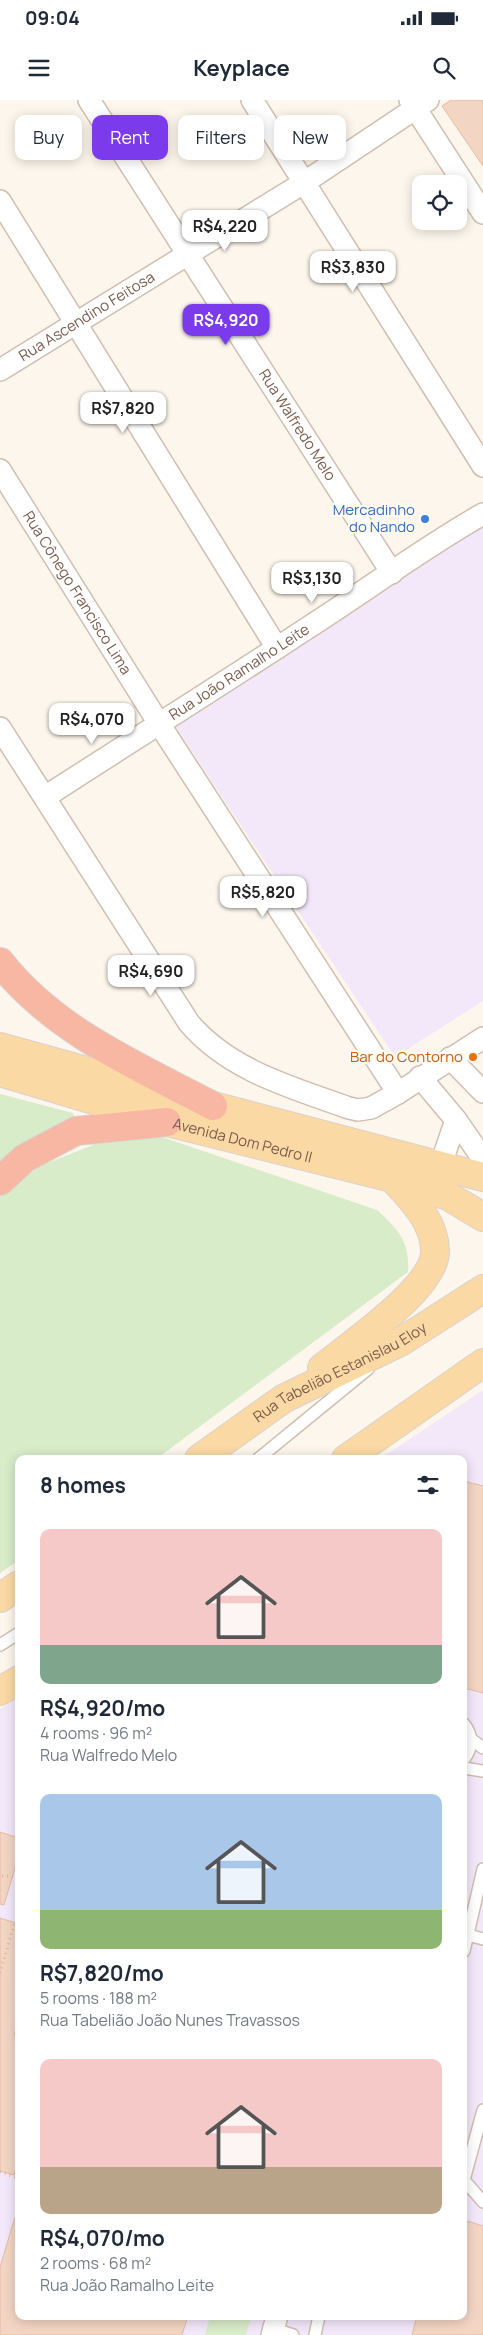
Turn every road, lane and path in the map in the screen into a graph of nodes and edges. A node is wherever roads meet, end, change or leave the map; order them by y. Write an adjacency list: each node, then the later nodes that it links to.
1 (89, 100): 7 (street, Rua Walfredo Melo)
2 (252, 100): 4 (street)
3 (418, 103): 4 (street, Rua Ascendino Feitosa); 6 (street)
4 (305, 182): 7 (street, Rua Ascendino Feitosa); 10 (street)
5 (0, 201): 8 (street)
6 (483, 213)
7 (188, 253): 8 (street, Rua Ascendino Feitosa); 13 (street, Rua Walfredo Melo)
8 (75, 322): 9 (street, Rua Ascendino Feitosa); 14 (street)
9 (0, 370)
10 (483, 466)
11 (0, 470): 15 (street, Rua Cônego Francisco Lima)
12 (483, 514): 13 (street, Rua João Ramalho Leite)
13 (392, 574): 14 (street, Rua João Ramalho Leite)
14 (277, 648): 15 (street, Rua João Ramalho Leite)
15 (158, 722): 17 (street, Rua João Ramalho Leite); 25 (street, Rua Cônego Francisco Lima)
16 (0, 728): 17 (street)
17 (46, 798): 25 (street)
18 (0, 962): 26 (highway)
19 (483, 1038): 21 (street)
20 (0, 1047): 26 (main road, Avenida Dom Pedro II)
21 (450, 1058): 23 (street); 24 (street)
22 (0, 1072): 28 (main road, Avenida Dom Pedro II)
23 (420, 1077): 25 (street); 27 (street)
24 (483, 1092)
25 (398, 1093)
26 (213, 1106): 30 (main road, Avenida Dom Pedro II)
27 (456, 1120): 29 (street); 30 (street)
28 (167, 1122): 32 (main road, Avenida Dom Pedro II); 33 (highway)
29 (483, 1159)
30 (440, 1167): 31 (main road, Avenida Dom Pedro II)
31 (483, 1177)
32 (392, 1178): 34 (main road, Avenida Dom Pedro II); 38 (main road)
33 (0, 1181)
34 (483, 1217)
35 (483, 1289): 36 (main road, Rua Tabelião Estanislau Eloy)
36 (402, 1341): 38 (main road, Rua Tabelião Estanislau Eloy); 40 (lane)
37 (483, 1363): 41 (main road)
38 (284, 1399): 39 (main road, Rua Tabelião Estanislau Eloy)
39 (205, 1455)
40 (263, 1455)
41 (352, 1455)
42 (15, 1588): 43 (main road)
43 (0, 1598)
44 (15, 1635): 45 (lane)
45 (0, 1644)
46 (15, 1682): 47 (main road)
47 (0, 1691)
48 (467, 1731): 49 (lane)
49 (471, 1740): 50 (lane); 51 (lane)
50 (483, 1748)
51 (467, 1754)
52 (467, 1768): 53 (lane)
53 (483, 1771)
54 (483, 1869): 58 (lane)
55 (2, 1876): 56 (path)
56 (15, 1877)
57 (15, 1922): 61 (path)
58 (467, 1930)
59 (467, 1934): 60 (lane)
60 (483, 1938)
61 (0, 1973)
62 (483, 2110): 63 (lane)
63 (468, 2153)
64 (0, 2172): 65 (path)
65 (15, 2177)
66 (467, 2183): 67 (lane)
67 (483, 2202)
68 (318, 2320): 71 (lane)
69 (273, 2329): 70 (lane)
70 (294, 2335)
71 (314, 2335)

